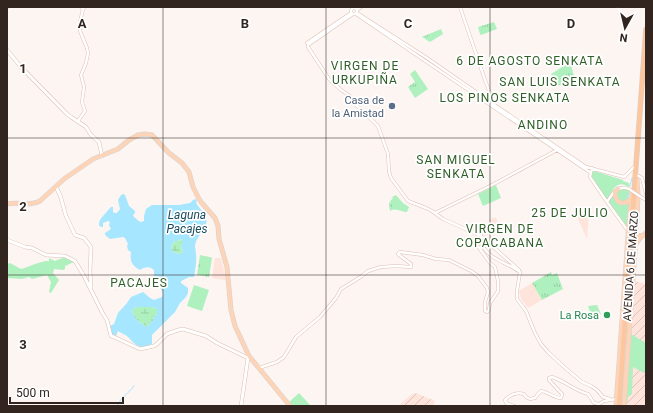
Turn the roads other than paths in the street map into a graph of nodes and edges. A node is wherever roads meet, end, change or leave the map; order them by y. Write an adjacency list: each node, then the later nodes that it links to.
1 (82, 7): 9 (street)
2 (361, 7): 4 (street)
3 (460, 7): 8 (street)
4 (355, 11): 8 (street); 23 (street)
5 (646, 29): 12 (highway)
6 (7, 50): 9 (main road)
7 (646, 56): 15 (highway)
8 (493, 103): 10 (street)
9 (78, 121): 11 (main road)
10 (557, 150): 13 (street); 14 (street); 23 (street)
11 (102, 156): 16 (main road); 31 (main road)
12 (636, 166): 13 (street); 15 (highway)
13 (592, 168): 14 (street)
14 (591, 173): 21 (street)
15 (638, 178): 18 (street); 19 (main road, AVENIDA 6 DE MARZO); 26 (main road, AVENIDA 6 DE MARZO); 28 (highway, AVENIDA 6 DE MARZO, bridge)
16 (56, 187): 22 (main road); 30 (main road)
17 (618, 189): 19 (main road); 20 (street, bridge); 21 (street)
18 (646, 194)
19 (631, 197): 24 (main road, AVENIDA 6 DE MARZO)
20 (646, 200)
21 (607, 202): 24 (street)
22 (7, 204)
23 (435, 213): 29 (street)
24 (629, 233): 26 (main road); 33 (main road, AVENIDA 6 DE MARZO)
25 (644, 234): 26 (main road); 28 (main road)
26 (636, 235): 28 (main road, AVENIDA 6 DE MARZO)
27 (7, 240): 30 (main road)
28 (632, 248): 37 (highway, AVENIDA 6 DE MARZO)
29 (520, 272): 32 (street); 33 (street)
30 (91, 290): 31 (main road)
31 (249, 357): 32 (main road); 34 (main road)
32 (259, 368): 35 (main road)
33 (617, 399): 36 (street); 37 (main road, AVENIDA 6 DE MARZO)
34 (241, 406)
35 (290, 406)
36 (514, 406)
37 (620, 406)

